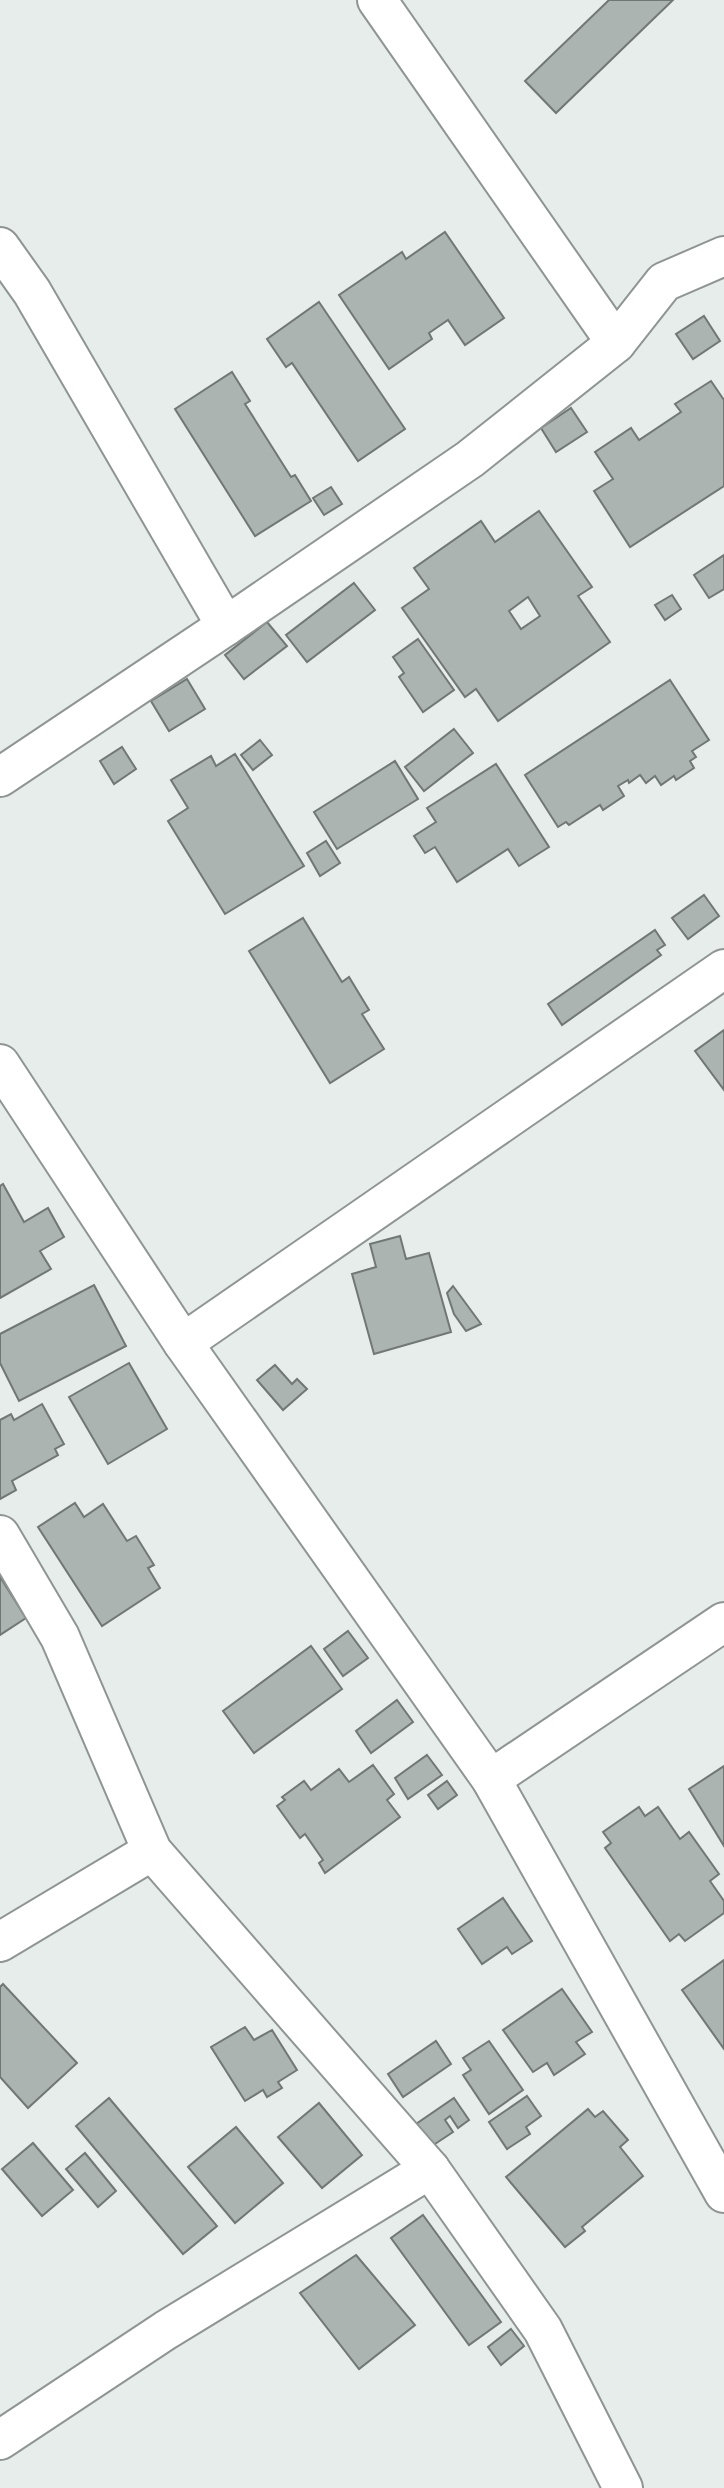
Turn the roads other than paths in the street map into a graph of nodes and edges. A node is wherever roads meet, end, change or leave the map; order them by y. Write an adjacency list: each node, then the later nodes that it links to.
1 (377, 0): 4 (street)
2 (0, 247): 5 (street)
3 (724, 256): 4 (street)
4 (615, 342): 5 (street)
5 (226, 626): 6 (street)
6 (0, 777)
7 (724, 969): 9 (street)
8 (0, 1064): 9 (street)
9 (183, 1343): 12 (street)
10 (0, 1535): 13 (street)
11 (724, 1622): 12 (street)
12 (491, 1779): 16 (street)
13 (152, 1851): 14 (street); 15 (street)
14 (0, 1942)
15 (430, 2169): 17 (street); 18 (street)
16 (724, 2193)
17 (0, 2441)
18 (623, 2488)

